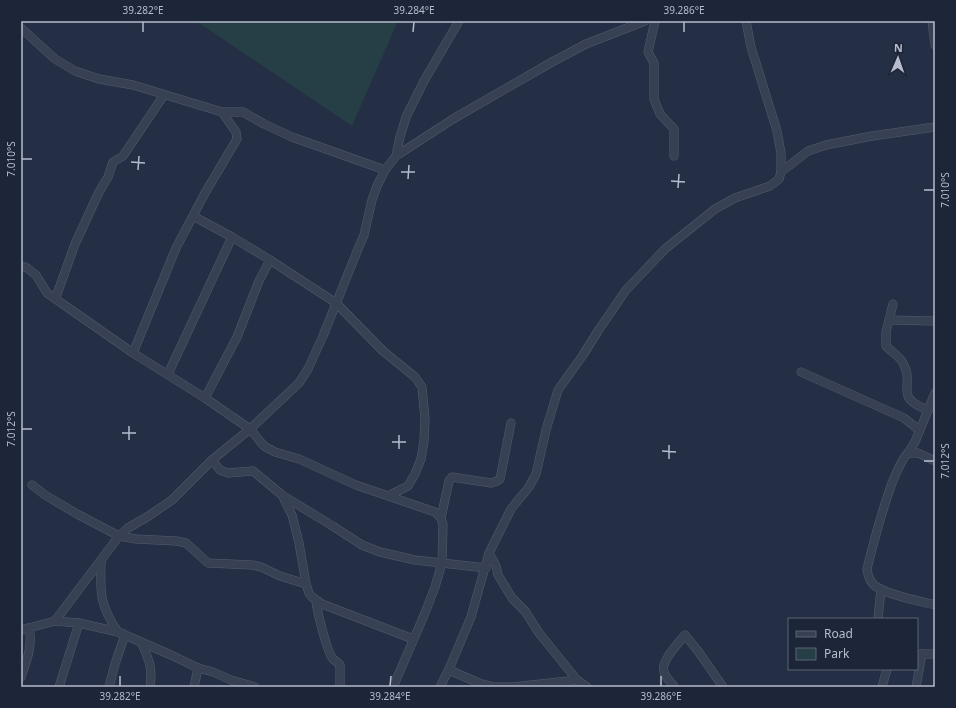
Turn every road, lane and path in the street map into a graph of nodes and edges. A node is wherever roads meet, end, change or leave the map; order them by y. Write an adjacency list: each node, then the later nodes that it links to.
1 (460, 21): 11 (street)
2 (645, 21): 11 (street)
3 (655, 21): 12 (street)
4 (746, 21): 14 (street)
5 (932, 21): 7 (street)
6 (21, 28): 8 (street)
7 (935, 45)
8 (164, 95): 9 (street); 19 (street)
9 (222, 112): 13 (street); 15 (street)
10 (935, 127): 14 (street)
11 (396, 156): 13 (street)
12 (674, 156)
13 (385, 170): 20 (street)
14 (781, 172): 41 (street)
15 (193, 216): 16 (street); 24 (street)
16 (232, 237): 17 (street); 26 (street)
17 (270, 260): 20 (street); 28 (street)
18 (21, 266): 19 (street)
19 (56, 297): 24 (street)
20 (336, 303): 31 (street); 38 (street)
21 (893, 304): 22 (street)
22 (888, 320): 23 (street); 29 (street)
23 (935, 321)
24 (133, 353): 26 (street)
25 (801, 372): 32 (street)
26 (168, 374): 28 (street)
27 (935, 393): 29 (street)
28 (205, 398): 31 (street)
29 (928, 410): 32 (street)
30 (510, 423): 39 (street)
31 (250, 430): 34 (street); 38 (street)
32 (919, 430): 33 (street)
33 (908, 453): 35 (street); 46 (street)
34 (212, 460): 37 (street); 40 (street)
35 (935, 461)
36 (32, 485): 40 (street)
37 (282, 495): 43 (street); 45 (street)
38 (388, 496): 39 (street)
39 (441, 518): 43 (street)
40 (119, 536): 42 (street); 45 (street)
41 (489, 553): 44 (street); 64 (street)
42 (101, 562): 50 (street); 53 (street)
43 (442, 562): 44 (street); 54 (street)
44 (486, 568): 60 (street)
45 (306, 584): 47 (street)
46 (881, 588): 48 (street); 49 (street)
47 (316, 601): 54 (street); 70 (street)
48 (935, 605)
49 (878, 618)
50 (55, 621): 51 (street); 52 (street)
51 (79, 623): 53 (street); 65 (street)
52 (25, 629): 63 (street)
53 (122, 634): 55 (street); 66 (street)
54 (413, 639): 71 (street)
55 (141, 642): 59 (street); 67 (street)
56 (919, 654): 57 (street); 58 (street)
57 (935, 654)
58 (918, 665)
59 (198, 668): 68 (street); 69 (street)
60 (449, 670): 64 (street); 72 (street)
61 (887, 670): 76 (street)
62 (918, 670): 77 (street)
63 (21, 677)
64 (577, 680): 73 (street)
65 (59, 687)
66 (109, 687)
67 (150, 687)
68 (194, 687)
69 (256, 687)
70 (340, 687)
71 (393, 687)
72 (440, 687)
73 (587, 687)
74 (674, 687): 75 (street)
75 (723, 687)
76 (882, 687)
77 (916, 687)

